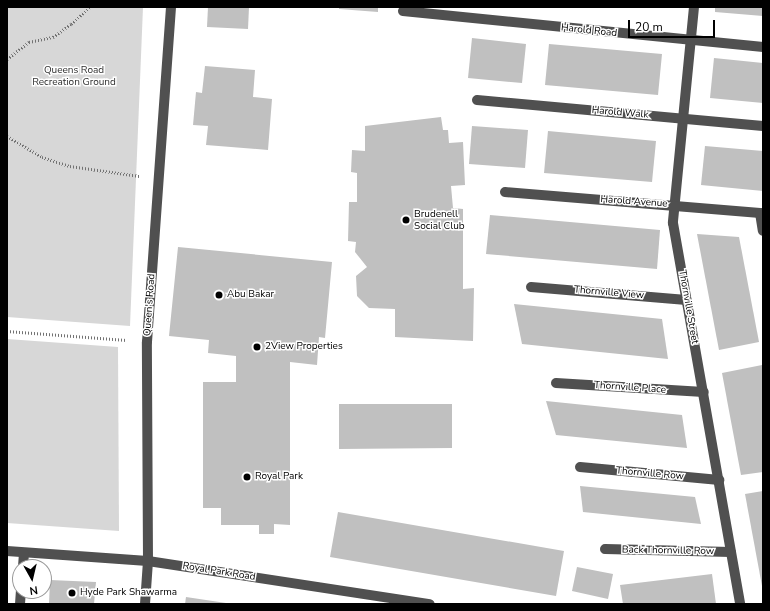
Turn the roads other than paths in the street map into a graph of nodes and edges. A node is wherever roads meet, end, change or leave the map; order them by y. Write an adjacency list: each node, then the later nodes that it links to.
1 (171, 7): 25 (street, Queen's Road)
2 (694, 7): 5 (street, Thornville Street)
3 (403, 11): 4 (street, Harold Road)
4 (438, 11): 5 (street, Harold Road)
5 (690, 41): 6 (street, Harold Road); 8 (street, Thornville Street)
6 (763, 47)
7 (477, 100): 8 (street, Harold Walk)
8 (682, 118): 9 (street, Harold Walk); 11 (street, Thornville Street)
9 (763, 126)
10 (505, 192): 11 (street, Harold Avenue)
11 (675, 205): 12 (street, Harold Avenue); 15 (street, Thornville Street)
12 (761, 213): 13 (street)
13 (763, 231)
14 (531, 287): 15 (street, Thornville View)
15 (686, 300): 17 (street, Thornville Street)
16 (556, 382): 17 (street, Thornville Place)
17 (704, 392): 19 (street, Thornville Street)
18 (580, 468): 19 (street, Thornville Row)
19 (720, 480): 22 (street, Thornville Street)
20 (605, 549): 22 (street, Back Thornville Row)
21 (7, 551): 23 (street, Royal Park Road)
22 (731, 552): 28 (street, Thornville Street)
23 (24, 553): 24 (street); 25 (street, Royal Park Road)
24 (24, 559)
25 (148, 561): 26 (street, Queen's Road); 27 (street, Royal Park Road)
26 (145, 604)
27 (430, 604)
28 (740, 604)

